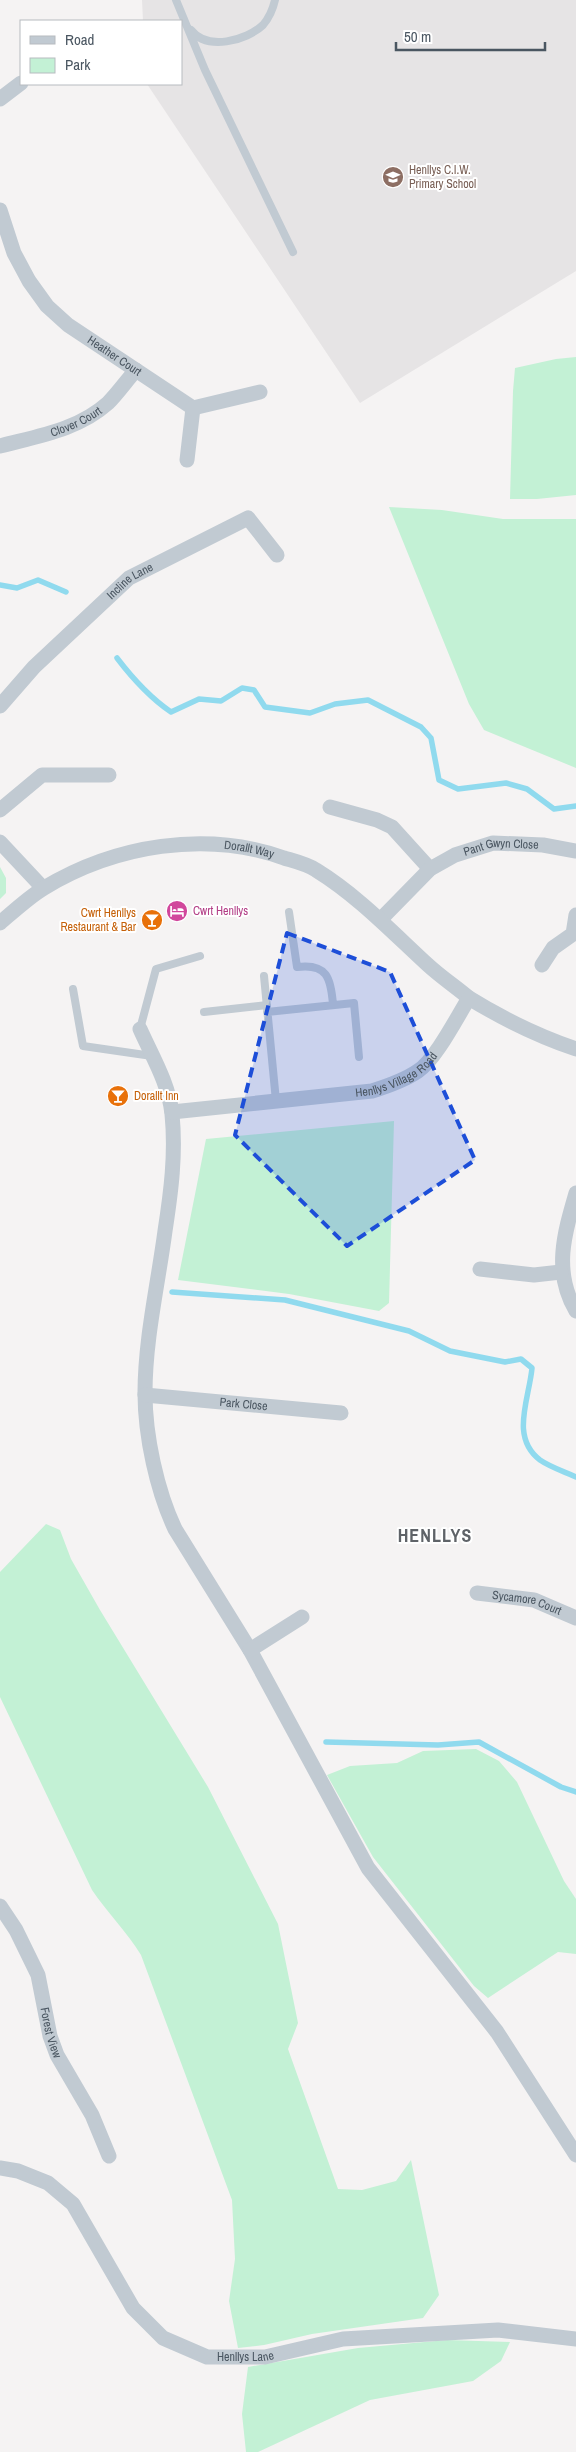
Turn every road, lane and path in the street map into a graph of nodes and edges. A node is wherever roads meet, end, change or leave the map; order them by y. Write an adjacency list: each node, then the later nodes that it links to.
1 (176, 0): 3 (lane)
2 (275, 0): 3 (lane)
3 (186, 25): 7 (lane)
4 (20, 84): 5 (street)
5 (0, 99)
6 (0, 210): 8 (street, Heather Court)
7 (293, 252)
8 (7, 254): 9 (street, Heather Court)
9 (136, 370): 11 (street, Heather Court); 12 (street, Clover Court)
10 (260, 392): 11 (street)
11 (193, 408): 13 (street)
12 (0, 446)
13 (187, 460)
14 (277, 554): 15 (street, Incline Lane)
15 (0, 706)
16 (109, 775): 18 (street)
17 (330, 807): 21 (street)
18 (0, 810)
19 (0, 842): 22 (street)
20 (576, 851): 21 (street, Pant Gwyn Close)
21 (430, 869): 25 (street, Pant Gwyn Close)
22 (44, 888): 25 (street, Dorallt Way); 26 (street, Dorallt Way)
23 (289, 912): 32 (lane)
24 (576, 915): 28 (street)
25 (381, 919): 31 (street, Dorallt Way)
26 (0, 923)
27 (200, 956): 35 (lane)
28 (542, 965)
29 (264, 976): 33 (lane)
30 (73, 989): 37 (lane)
31 (469, 998): 36 (street); 39 (street, Henllys Village Road)
32 (333, 1005): 33 (lane); 38 (lane)
33 (267, 1008): 34 (lane); 39 (lane)
34 (204, 1012)
35 (140, 1029): 37 (street)
36 (576, 1049)
37 (152, 1056): 40 (street)
38 (359, 1057)
39 (276, 1101): 40 (street, Henllys Village Road)
40 (172, 1112): 45 (street)
41 (576, 1193): 43 (street)
42 (480, 1269): 43 (street)
43 (561, 1272): 44 (street)
44 (576, 1311)
45 (145, 1394): 46 (street, Park Close); 50 (street)
46 (341, 1413)
47 (476, 1593): 49 (street, Sycamore Court)
48 (302, 1617): 50 (street)
49 (576, 1618)
50 (250, 1650): 52 (street)
51 (0, 1906): 53 (street, Forest View)
52 (576, 2155)
53 (109, 2156)
54 (0, 2168): 55 (street, Henllys Lane)
55 (576, 2339)

